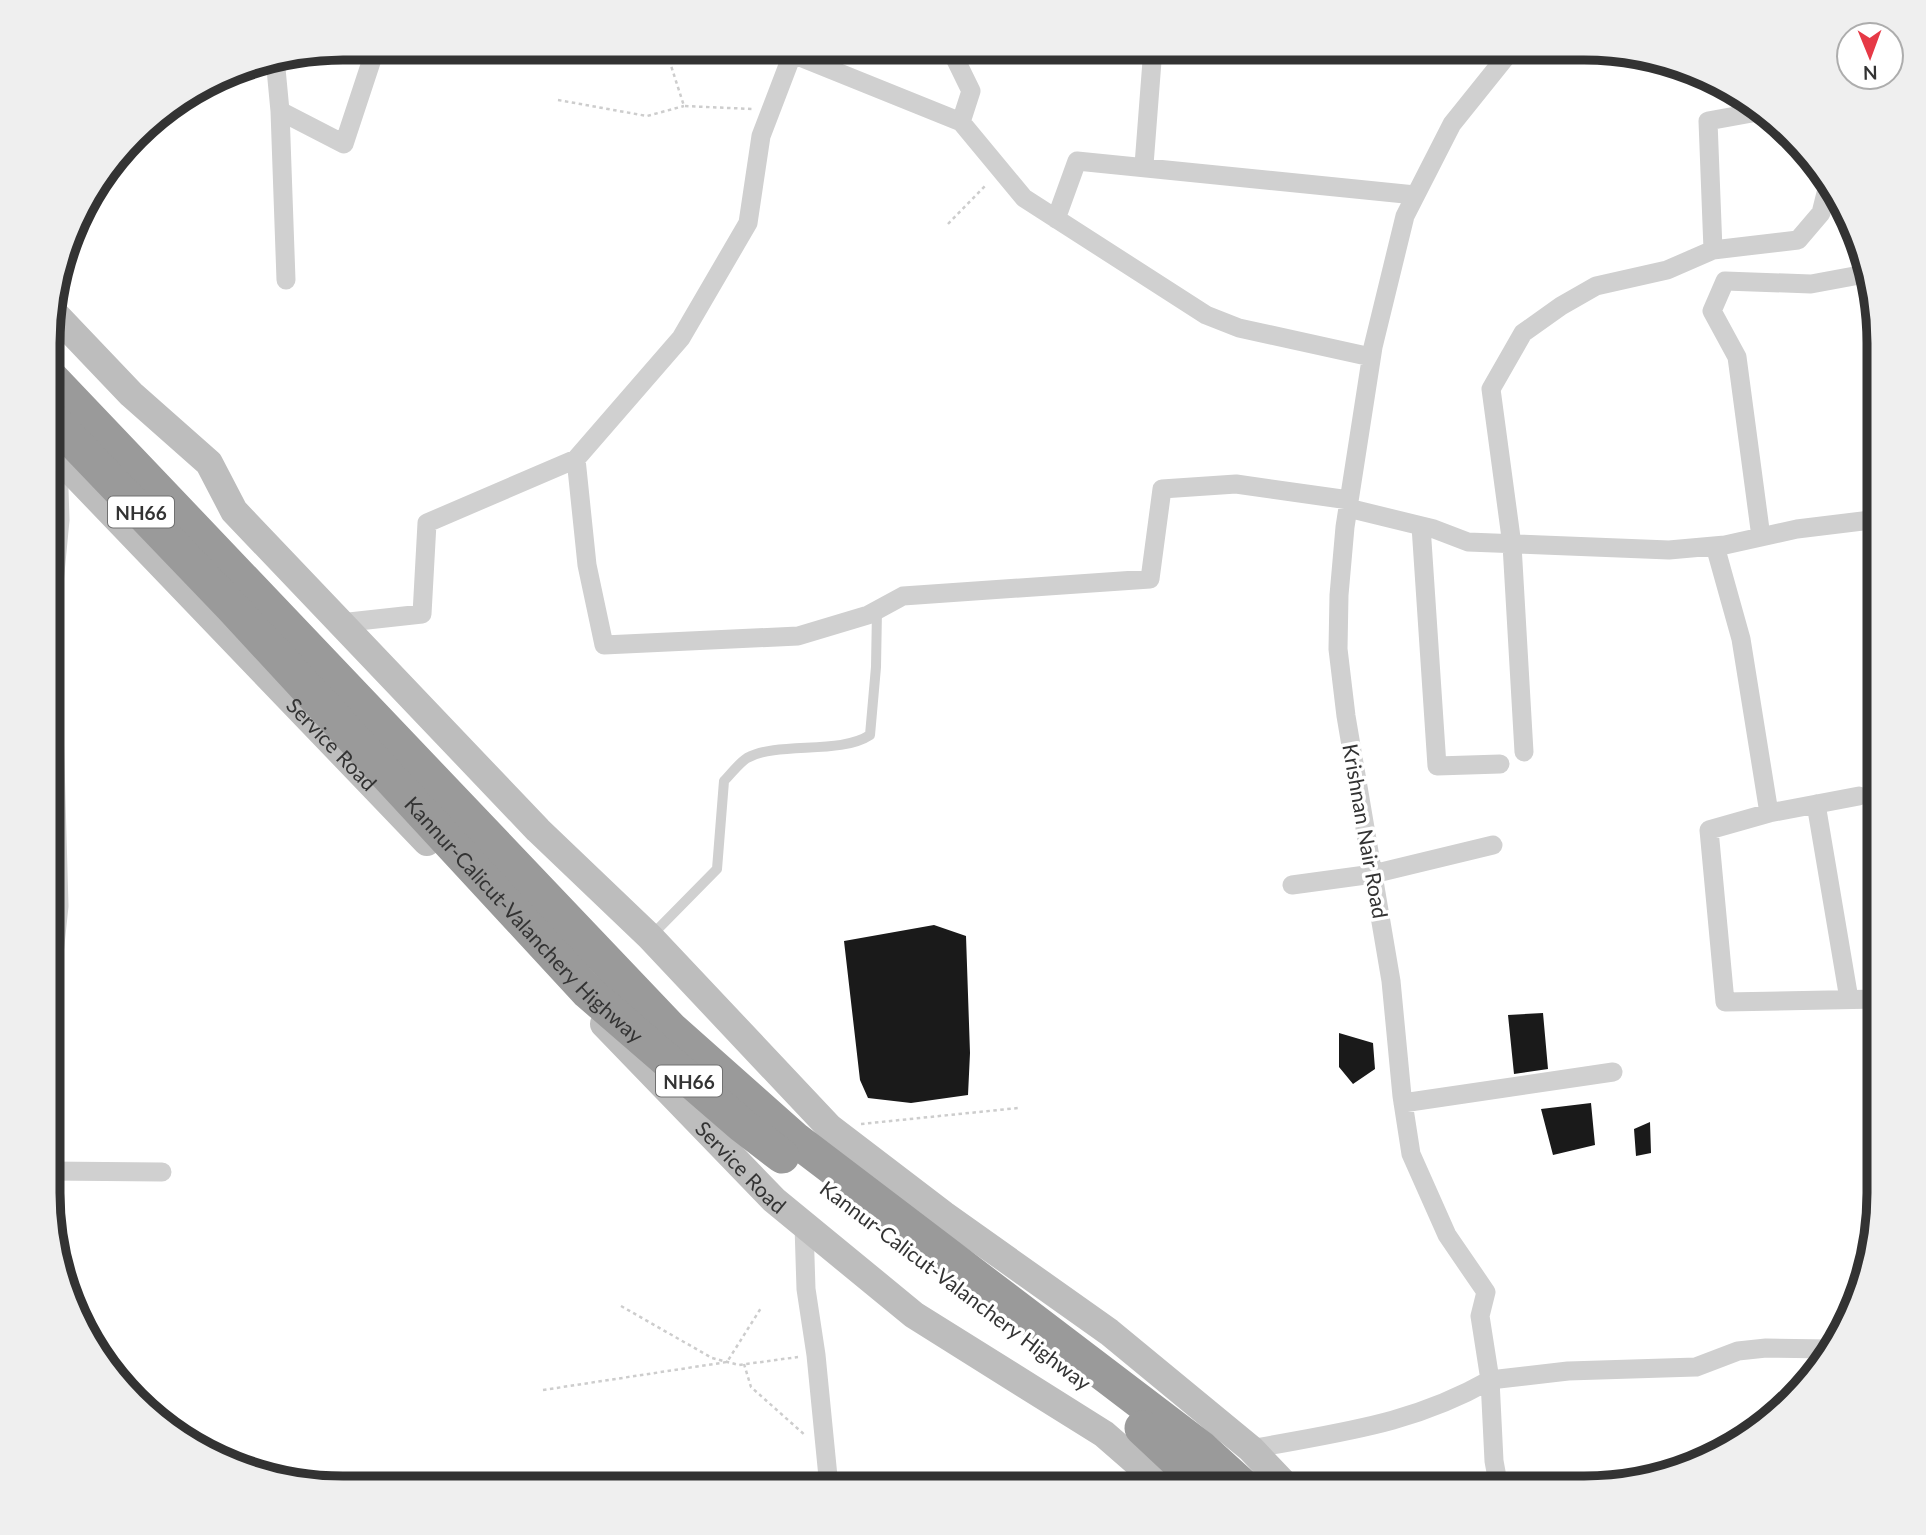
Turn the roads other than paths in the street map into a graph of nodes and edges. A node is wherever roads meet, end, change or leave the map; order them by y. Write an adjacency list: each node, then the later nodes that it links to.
1 (372, 60): 8 (street)
2 (781, 60): 22 (street)
3 (806, 60): 10 (street)
4 (956, 60): 10 (street)
5 (1152, 60): 11 (street)
6 (1503, 60): 12 (street, Krishnan Nair Road)
7 (276, 67): 8 (street)
8 (280, 111): 17 (street)
9 (1750, 113): 15 (street)
10 (961, 122): 14 (street)
11 (1144, 165): 12 (street); 14 (street)
12 (1415, 195): 19 (street, Krishnan Nair Road)
13 (1825, 195): 15 (street)
14 (1056, 219): 19 (street)
15 (1713, 250): 28 (street)
16 (1858, 275): 27 (street)
17 (286, 280)
18 (60, 320): 31 (street)
19 (1371, 357): 24 (street, Krishnan Nair Road)
20 (60, 388): 54 (highway, NH66)
21 (60, 427): 53 (highway, Kannur-Calicut-Valanchery Highway / NH66)
22 (576, 459): 30 (street); 31 (street)
23 (60, 460): 47 (street, Service Road)
24 (1348, 504): 26 (street); 30 (street); 38 (street, Krishnan Nair Road)
25 (1867, 521): 27 (street)
26 (1420, 526): 28 (street); 33 (street)
27 (1761, 537): 29 (street)
28 (1512, 545): 29 (street); 32 (street)
29 (1715, 545): 36 (street)
30 (877, 610): 40 (lane)
31 (340, 623): 40 (street)
32 (1524, 752)
33 (1500, 764)
34 (1859, 796): 35 (street)
35 (1816, 804): 36 (street); 41 (street)
36 (1769, 813): 41 (street)
37 (1493, 845): 38 (street)
38 (1373, 874): 39 (street); 44 (street, Krishnan Nair Road)
39 (1292, 886)
40 (650, 937): 50 (street)
41 (1849, 999): 42 (street)
42 (1867, 999)
43 (1613, 1072): 44 (street)
44 (1403, 1103): 49 (street, Krishnan Nair Road)
45 (60, 1171): 46 (street)
46 (162, 1172)
47 (804, 1226): 51 (street); 52 (street, Service Road)
48 (1820, 1349): 49 (street)
49 (1490, 1380): 50 (street); 56 (street, Krishnan Nair Road)
50 (1251, 1449): 55 (street)
51 (828, 1476)
52 (1152, 1476)
53 (1193, 1476)
54 (1232, 1476)
55 (1277, 1476)
56 (1497, 1476)

